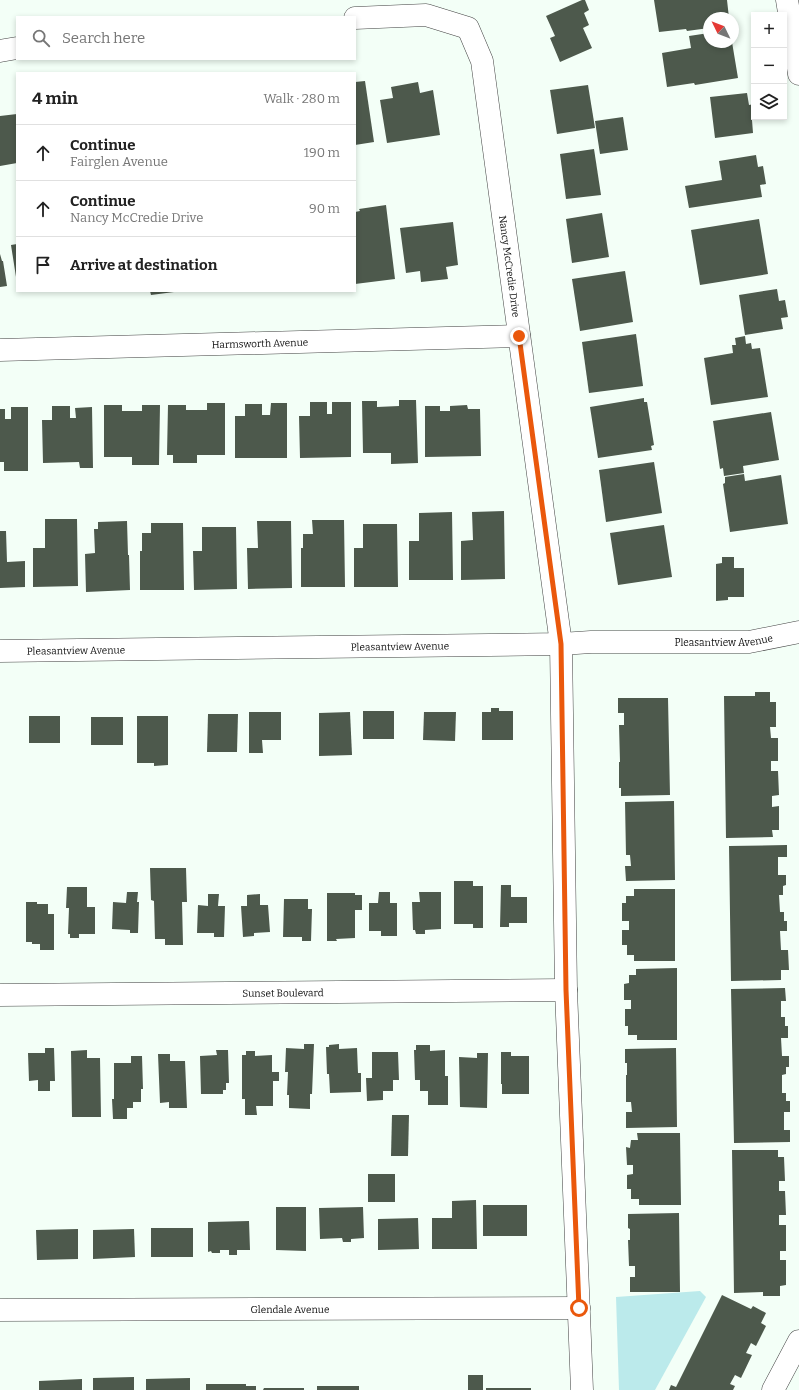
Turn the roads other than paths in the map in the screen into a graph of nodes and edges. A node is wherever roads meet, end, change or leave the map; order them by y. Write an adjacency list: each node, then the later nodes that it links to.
1 (787, 0): 5 (street)
2 (356, 18): 6 (street, Nancy McCredie Drive)
3 (16, 48): 4 (street)
4 (0, 50)
5 (799, 74)
6 (519, 336): 7 (street, Harmsworth Avenue); 9 (street, Nancy McCredie Drive)
7 (0, 350)
8 (799, 632): 9 (street, Pleasantview Avenue)
9 (561, 644): 10 (street, Pleasantview Avenue); 11 (street, Nancy McCredie Drive)
10 (0, 651)
11 (566, 990): 12 (street, Sunset Boulevard); 13 (street, Nancy McCredie Drive)
12 (0, 995)
13 (579, 1308): 14 (street, Glendale Avenue); 16 (street, Nancy McCredie Drive)
14 (0, 1310)
15 (799, 1341): 17 (street)
16 (582, 1390)
17 (773, 1390)

